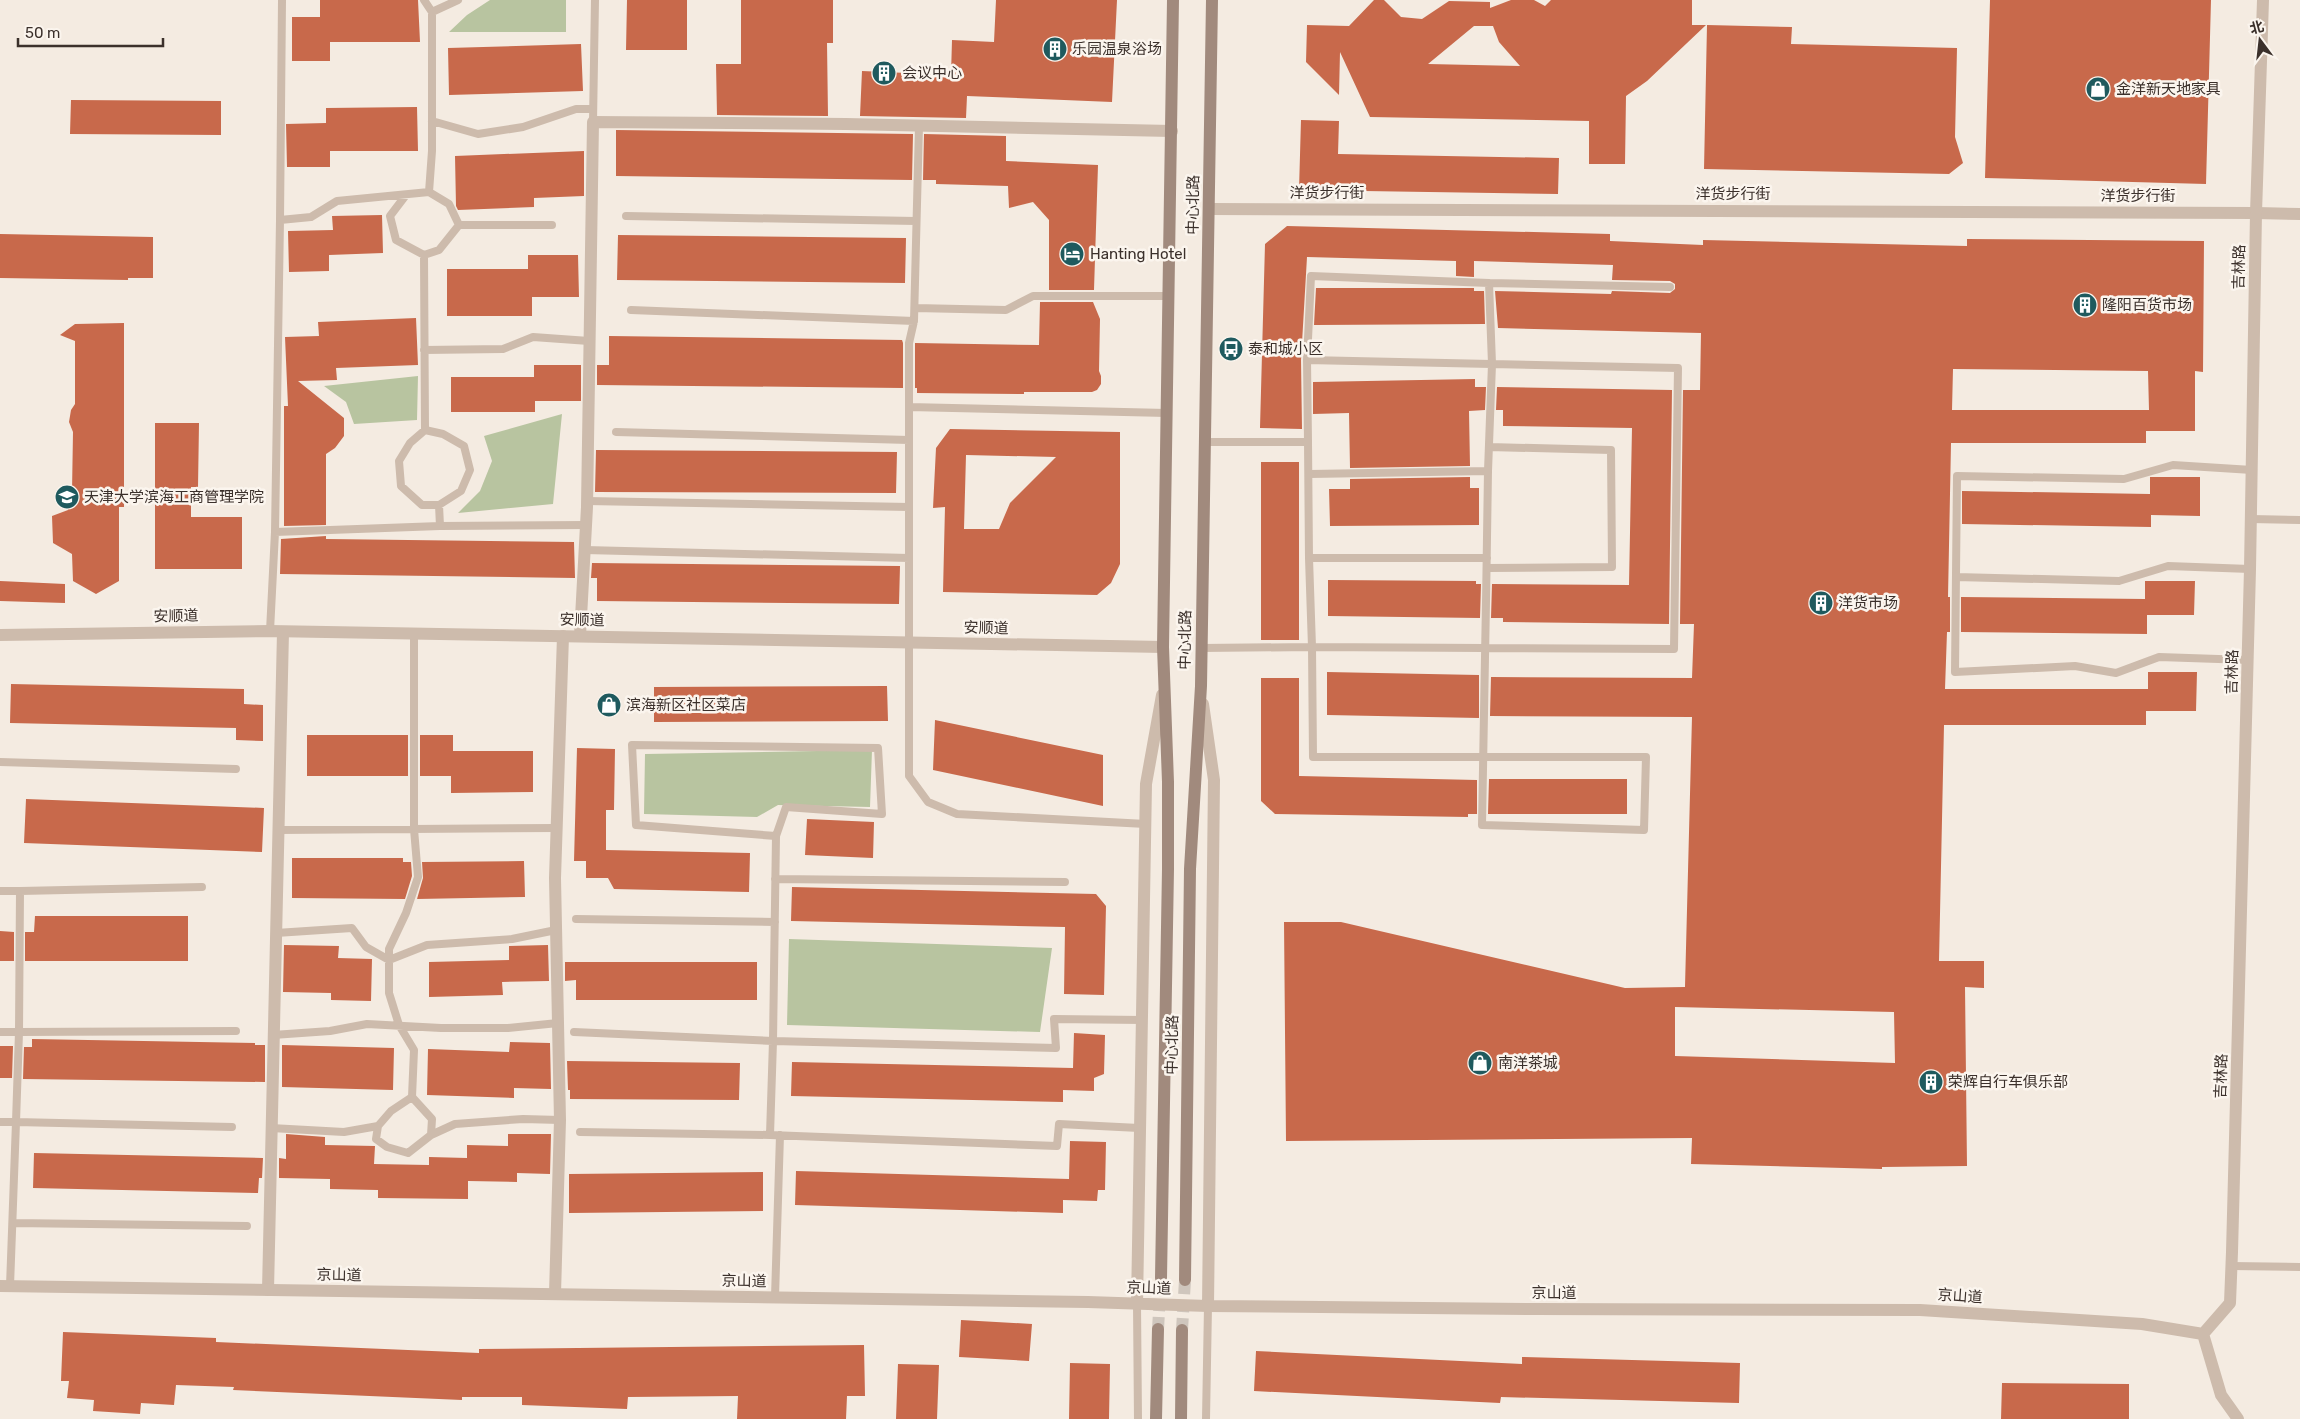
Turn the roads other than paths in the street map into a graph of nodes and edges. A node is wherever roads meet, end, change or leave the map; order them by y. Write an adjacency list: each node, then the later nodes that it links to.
1 (282, 0): 19 (lane)
2 (424, 0): 8 (lane)
3 (458, 0): 8 (lane)
4 (594, 0): 9 (lane)
5 (1173, 0): 12 (main road, 中心北路)
6 (1212, 0): 15 (main road, 中心北路)
7 (2263, 0): 16 (street, 吉林路)
8 (432, 12): 10 (lane)
9 (592, 116): 10 (lane); 11 (street); 30 (street)
10 (432, 120): 13 (lane)
11 (919, 126): 12 (street); 20 (lane)
12 (1172, 131): 26 (main road, 中心北路)
13 (429, 192): 14 (lane); 21 (lane)
14 (406, 194): 19 (lane); 23 (lane)
15 (1209, 209): 16 (street, 洋货步行街); 39 (main road, 中心北路)
16 (2256, 213): 17 (street, 洋货步行街); 42 (street, 吉林路)
17 (2300, 214)
18 (626, 216): 20 (lane)
19 (280, 220): 52 (lane)
20 (916, 221): 27 (lane)
21 (459, 225): 22 (lane); 23 (lane)
22 (552, 225)
23 (424, 255): 31 (lane)
24 (1489, 283): 25 (lane); 32 (lane); 33 (lane)
25 (1670, 287)
26 (1170, 296): 27 (lane); 35 (main road, 中心北路)
27 (914, 308): 29 (lane)
28 (631, 310): 29 (lane)
29 (914, 321): 34 (lane)
30 (589, 341): 31 (lane); 45 (street)
31 (424, 350): 36 (lane)
32 (1307, 360): 33 (lane); 40 (lane)
33 (1492, 364): 41 (lane); 70 (lane)
34 (909, 406): 35 (lane); 38 (lane)
35 (1167, 414): 67 (main road, 中心北路)
36 (425, 430): 46 (lane); 46 (lane)
37 (616, 432): 38 (lane)
38 (909, 440): 47 (lane)
39 (1206, 442): 40 (lane); 69 (main road, 中心北路)
40 (1308, 442): 44 (lane)
41 (1489, 447): 43 (lane); 57 (lane)
42 (2252, 470): 48 (street, 吉林路); 59 (lane)
43 (1488, 471): 44 (lane); 56 (lane)
44 (1310, 474): 55 (lane)
45 (587, 501): 47 (lane); 50 (street)
46 (439, 505): 51 (lane)
47 (909, 507): 54 (lane)
48 (2251, 519): 49 (lane); 58 (street, 吉林路)
49 (2300, 520)
50 (585, 525): 51 (lane); 53 (street)
51 (440, 526): 52 (lane)
52 (275, 532): 60 (lane)
53 (585, 550): 54 (lane); 65 (street)
54 (909, 558): 66 (lane)
55 (1309, 558): 56 (lane); 68 (lane)
56 (1487, 558): 57 (lane)
57 (1487, 568): 70 (lane)
58 (2250, 569): 59 (lane); 71 (street, 吉林路)
59 (1956, 577): 71 (lane)
60 (270, 631): 61 (street, 安顺道); 63 (street, 安顺道)
61 (283, 632): 62 (street, 安顺道); 80 (street)
62 (414, 633): 64 (street, 安顺道); 79 (lane)
63 (0, 635)
64 (563, 636): 65 (street, 安顺道); 78 (street)
65 (580, 636): 66 (street, 安顺道)
66 (909, 644): 67 (street, 安顺道); 77 (lane)
67 (1162, 646): 72 (main road, 中心北路)
68 (1312, 647): 69 (lane); 70 (lane); 74 (lane)
69 (1202, 648): 73 (main road, 中心北路)
70 (1485, 648): 74 (lane)
71 (2248, 660): 115 (street, 吉林路)
72 (1164, 686): 77 (street); 117 (main road, 中心北路)
73 (1200, 686): 118 (main road, 中心北路); 124 (street)
74 (1484, 757): 74 (lane)
75 (0, 762): 76 (lane)
76 (236, 769)
77 (1146, 824): 92 (street)
78 (556, 828): 79 (lane); 89 (street)
79 (414, 829): 80 (lane); 91 (lane)
80 (278, 830): 90 (street)
81 (776, 836): 81 (lane); 82 (lane)
82 (775, 879): 83 (lane); 88 (lane)
83 (1065, 882)
84 (202, 887): 86 (lane)
85 (0, 891): 86 (lane)
86 (20, 891): 97 (lane)
87 (576, 919): 88 (lane)
88 (775, 922): 100 (lane)
89 (556, 930): 91 (lane); 93 (street)
90 (276, 933): 91 (lane); 99 (street)
91 (389, 960): 94 (lane)
92 (1142, 1020): 100 (lane); 108 (street)
93 (558, 1023): 94 (lane); 102 (street)
94 (399, 1025): 99 (lane); 101 (lane)
95 (236, 1030): 97 (lane)
96 (0, 1032): 97 (lane)
97 (19, 1032): 104 (lane)
98 (574, 1032): 100 (lane)
99 (273, 1035): 107 (street)
100 (773, 1041): 111 (lane)
101 (412, 1097): 105 (lane); 110 (lane)
102 (560, 1120): 110 (lane); 121 (street)
103 (0, 1122): 104 (lane)
104 (16, 1122): 106 (lane); 113 (lane)
105 (378, 1126): 107 (lane); 110 (lane)
106 (232, 1127)
107 (271, 1128): 120 (street)
108 (1139, 1128): 112 (lane); 123 (street)
109 (580, 1132): 111 (lane)
110 (431, 1135)
111 (770, 1135): 112 (lane)
112 (780, 1135): 122 (lane)
113 (13, 1224): 114 (lane); 119 (lane)
114 (247, 1226)
115 (2231, 1266): 116 (lane); 127 (street, 吉林路)
116 (2300, 1268)
117 (1161, 1278)
118 (1185, 1280)
119 (5, 1286): 120 (street, 京山道)
120 (268, 1290): 121 (street, 京山道)
121 (555, 1294): 122 (street, 京山道)
122 (774, 1297): 123 (street, 京山道)
123 (1137, 1304): 124 (street, 京山道); 128 (lane)
124 (1208, 1306): 127 (street, 京山道); 131 (lane)
125 (1158, 1328): 129 (main road)
126 (1182, 1330): 130 (main road)
127 (2204, 1334): 132 (street)
128 (1138, 1419)
129 (1156, 1419)
130 (1181, 1419)
131 (1206, 1419)
132 (2238, 1419)

